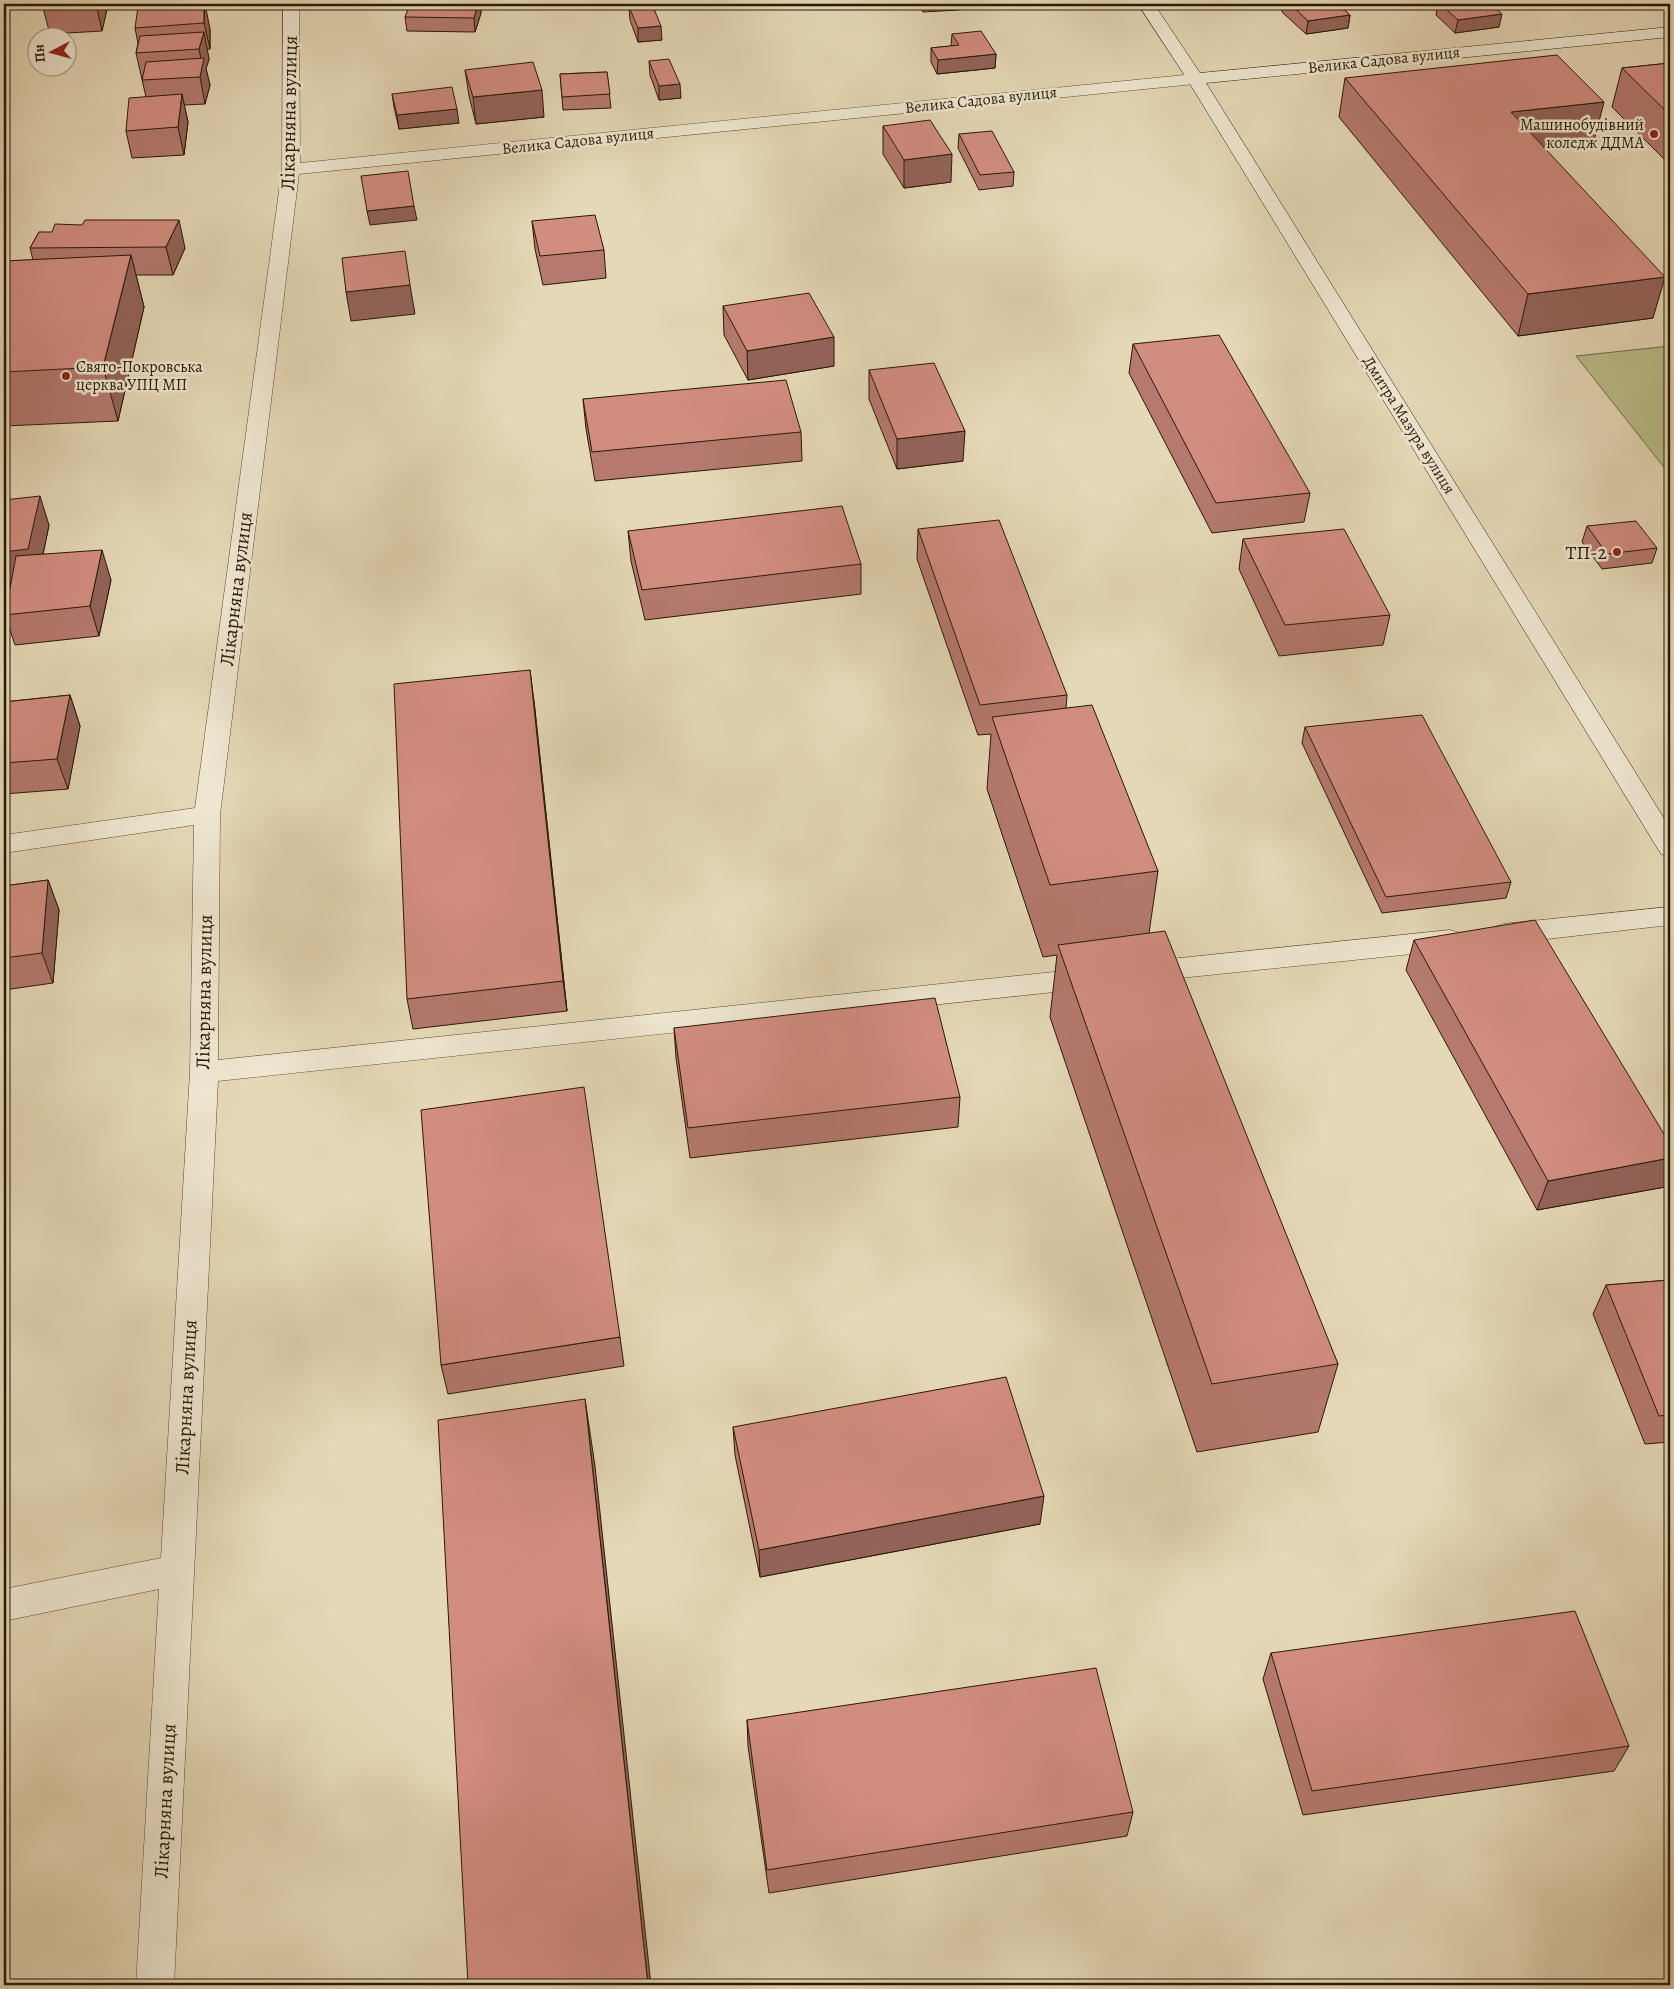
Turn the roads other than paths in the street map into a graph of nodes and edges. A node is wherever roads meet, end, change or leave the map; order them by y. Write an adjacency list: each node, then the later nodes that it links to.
1 (291, 4): 5 (street, Лікарняна вулиця)
2 (1146, 4): 4 (street, Дмитра Мазура вулиця)
3 (1670, 32): 4 (street, Велика Садова вулиця)
4 (1195, 79): 5 (street, Велика Садова вулиця); 8 (street, Дмитра Мазура вулиця)
5 (291, 169): 6 (street, Лікарняна вулиця)
6 (207, 815): 7 (street); 10 (street, Лікарняна вулиця)
7 (4, 844)
8 (1670, 848)
9 (1670, 916): 10 (street)
10 (204, 1072): 11 (street, Лікарняна вулиця)
11 (177, 1570): 12 (street); 13 (street, Лікарняна вулиця)
12 (4, 1605)
13 (155, 1985)

